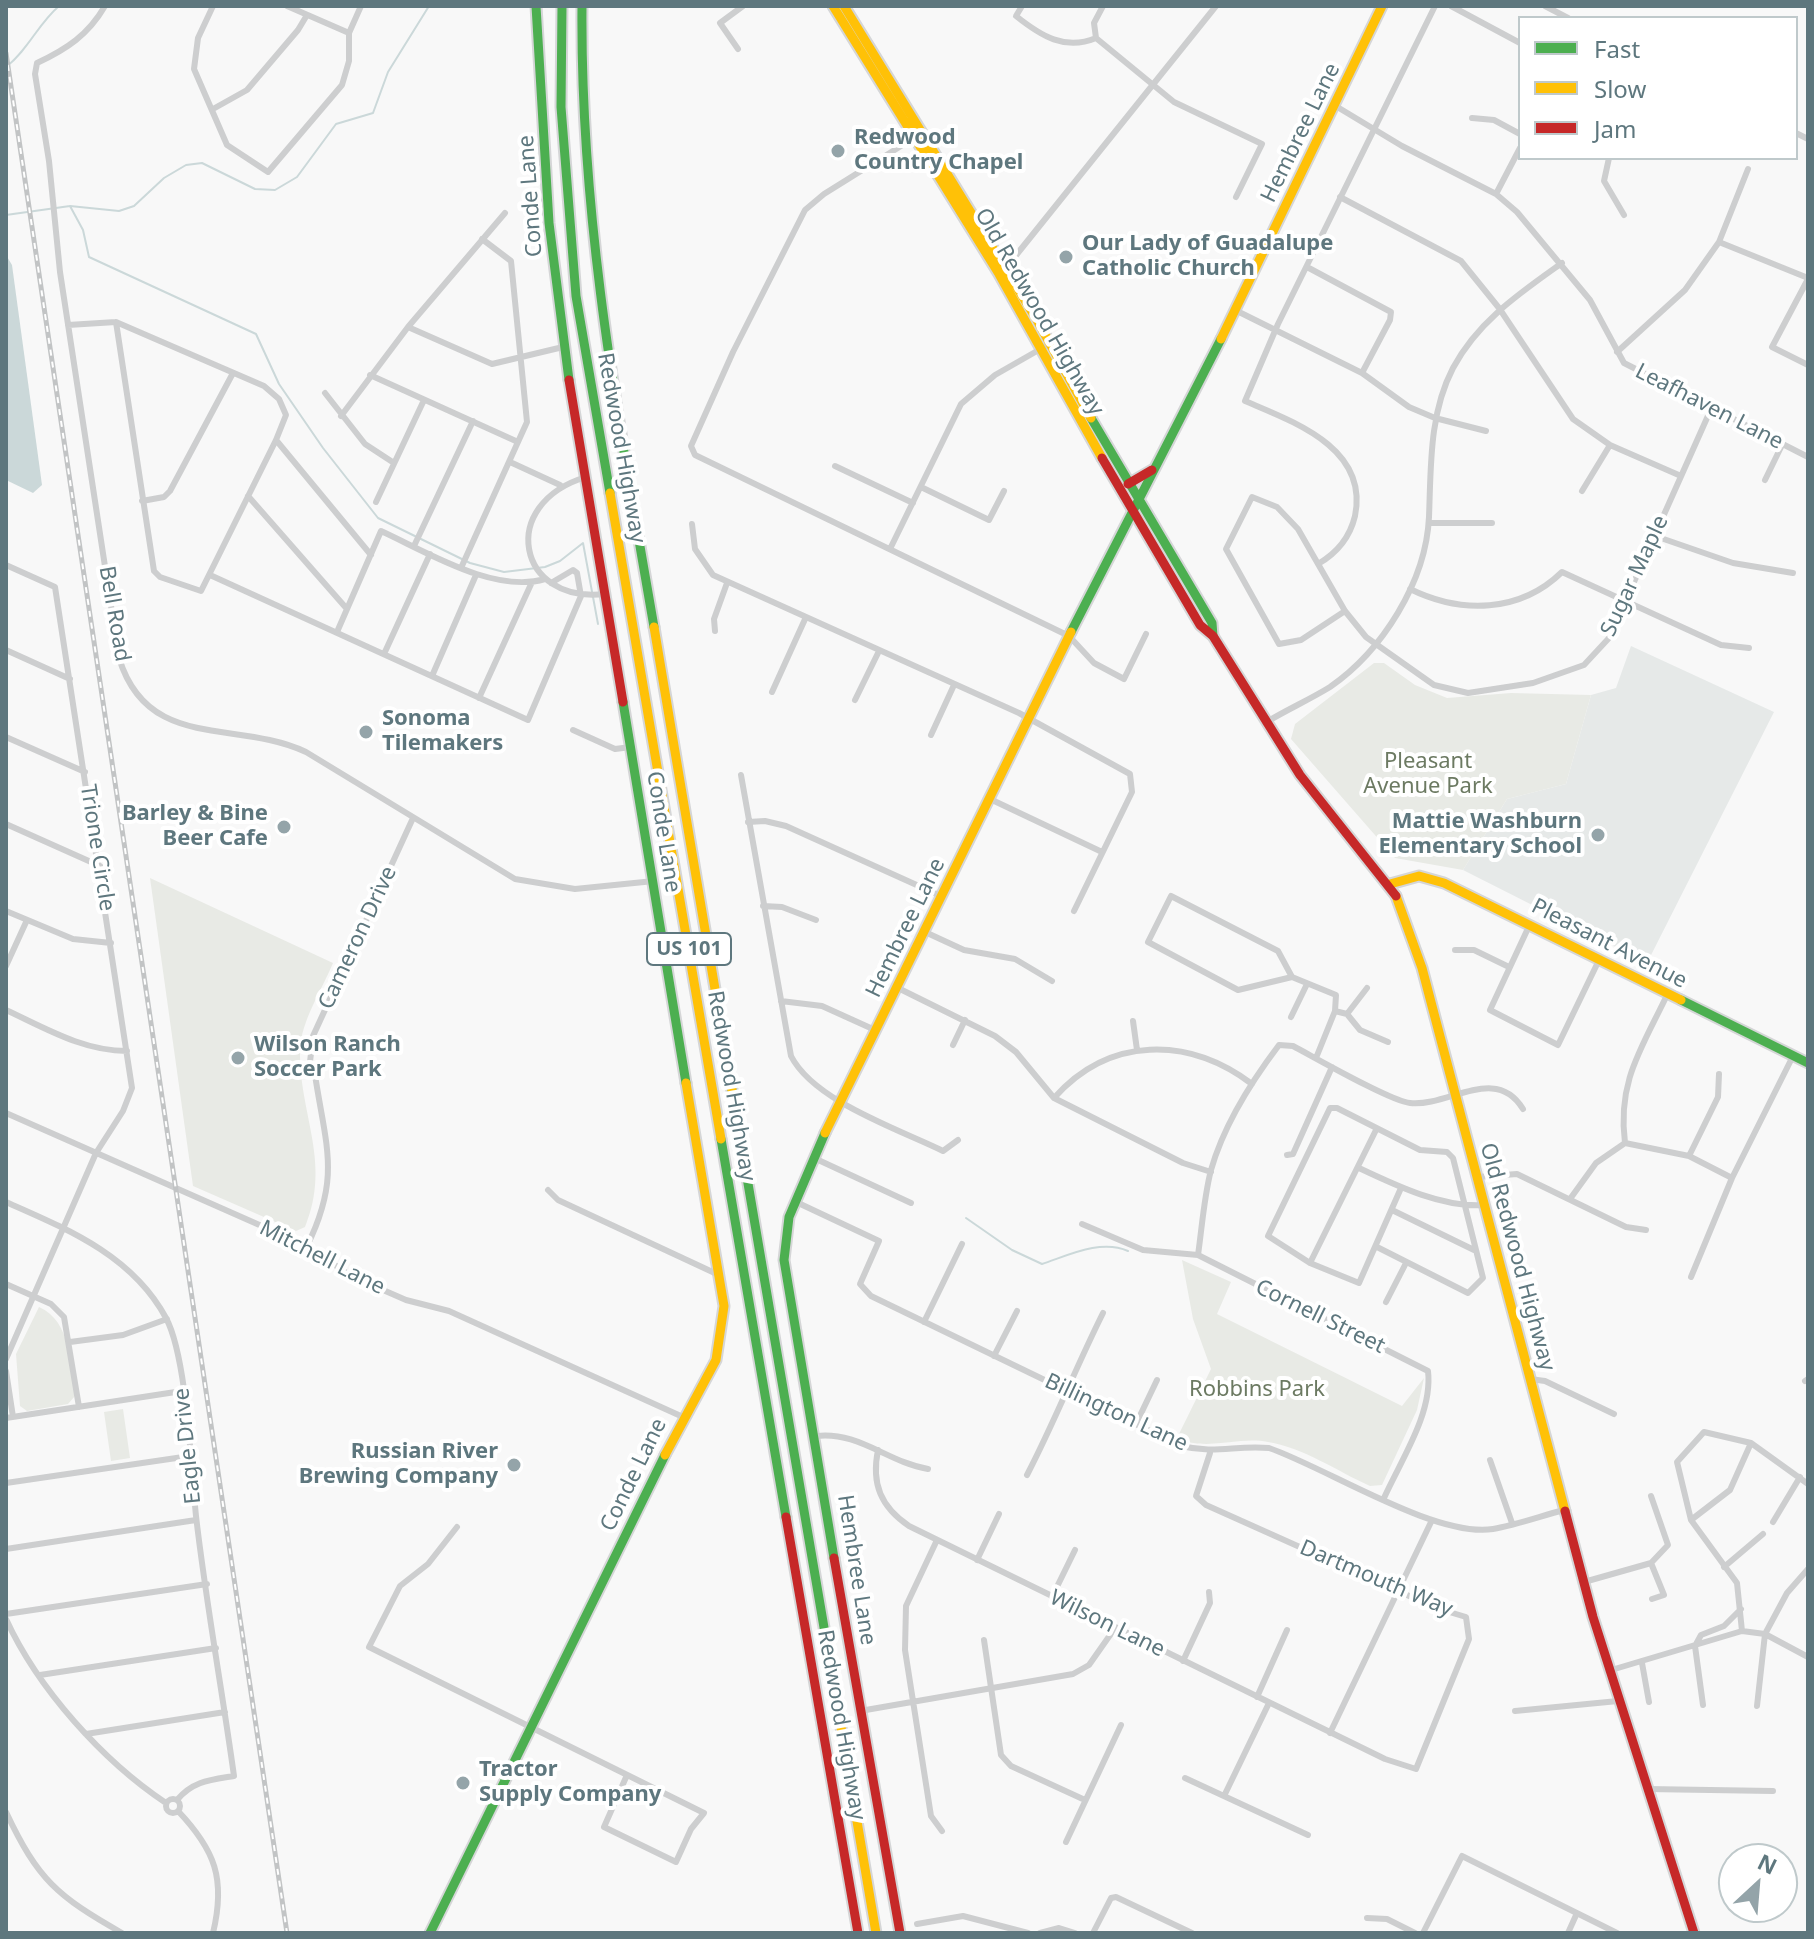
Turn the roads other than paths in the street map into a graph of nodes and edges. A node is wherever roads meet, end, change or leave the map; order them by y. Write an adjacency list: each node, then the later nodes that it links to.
1 (105, 6): 48 (street, Bell Road)
2 (213, 6): 26 (street)
3 (287, 6): 18 (street)
4 (361, 6): 20 (street)
5 (536, 6): 52 (main road, Conde Lane)
6 (559, 6): 326 (main road, Redwood Highway / US 101)
7 (585, 6): 327 (main road, Redwood Highway / US 101)
8 (743, 6): 23 (street)
9 (833, 6): 30 (main road, Old Redwood Highway)
10 (844, 6): 30 (main road, Old Redwood Highway)
11 (1022, 6): 21 (street)
12 (1103, 6): 21 (street)
13 (1216, 6): 24 (street)
14 (1382, 6): 25 (main road, Hembree Lane)
15 (1435, 6): 28 (street)
16 (1451, 6): 22 (street)
17 (1545, 6): 19 (street)
18 (307, 15): 20 (street); 26 (street)
19 (1564, 16)
20 (349, 33): 26 (street)
21 (1096, 38): 24 (street)
22 (1518, 42)
23 (738, 49)
24 (1153, 84): 35 (street); 43 (street)
25 (1334, 105): 28 (street, Leafhaven Lane); 46 (main road, Hembree Lane)
26 (213, 109)
27 (1472, 118): 29 (street)
28 (1373, 128): 34 (street, Leafhaven Lane); 36 (street)
29 (1518, 133)
30 (918, 135): 43 (main road, Old Redwood Highway); 95 (street)
31 (1518, 152): 34 (street)
32 (1609, 160): 38 (street)
33 (1748, 169): 40 (street)
34 (1496, 194): 41 (street, Leafhaven Lane)
35 (1236, 197)
36 (1340, 197): 42 (street); 45 (street)
37 (505, 213): 39 (street)
38 (1624, 215)
39 (482, 239): 49 (street); 55 (street)
40 (1719, 242): 44 (street); 54 (street)
41 (1562, 263): 45 (street); 54 (street, Leafhaven Lane)
42 (1307, 267): 50 (street); 58 (street)
43 (1003, 271): 51 (main road, Old Redwood Highway); 53 (main road, Old Redwood Highway)
44 (1808, 278): 56 (street)
45 (1499, 308): 64 (street); 69 (street)
46 (1235, 310): 50 (street); 74 (main road, Hembree Lane)
47 (116, 322): 48 (street); 57 (street); 85 (street)
48 (68, 325): 139 (street, Bell Road)
49 (408, 327): 55 (street); 59 (street)
50 (1276, 331): 58 (street); 98 (street)
51 (1051, 343): 53 (street); 79 (main road, Old Redwood Highway)
52 (563, 347): 55 (street); 77 (main road, Conde Lane)
53 (1041, 349): 81 (street); 89 (main road, Old Redwood Highway)
54 (1617, 352): 62 (street, Leafhaven Lane)
55 (521, 357): 68 (street)
56 (1808, 365)
57 (233, 373): 67 (street); 85 (street)
58 (1362, 373): 64 (street)
59 (370, 375): 61 (street); 63 (street)
60 (325, 393): 63 (street)
61 (424, 400): 65 (street); 73 (street)
62 (1711, 409): 70 (street, Leafhaven Lane); 76 (street, Sugar Maple)
63 (341, 416): 73 (street)
64 (1435, 418): 66 (street); 90 (street)
65 (473, 421): 68 (street); 94 (street)
66 (1486, 431)
67 (276, 440): 84 (street); 97 (street)
68 (518, 442): 72 (street)
69 (1610, 445): 76 (street); 83 (street)
70 (1782, 445): 71 (street, Leafhaven Lane); 78 (street)
71 (1808, 457)
72 (510, 462): 80 (street); 100 (street)
73 (394, 463): 86 (street)
74 (1157, 464): 79 (main road); 87 (main road, Hembree Lane)
75 (835, 466): 88 (street)
76 (1681, 476): 93 (street, Sugar Maple)
77 (586, 477): 80 (street); 108 (main road, Conde Lane)
78 (1765, 480)
79 (1128, 484): 87 (main road, Old Redwood Highway)
80 (560, 485): 104 (street)
81 (921, 487): 82 (street); 88 (street)
82 (1004, 491)
83 (1582, 491)
84 (248, 496): 102 (street); 111 (street)
85 (142, 501): 102 (street)
86 (376, 502)
87 (1138, 502): 89 (main road, Hembree Lane); 118 (main road, Old Redwood Highway)
88 (913, 503): 95 (street)
89 (1133, 513): 117 (main road, Hembree Lane); 118 (main road, Old Redwood Highway)
90 (1429, 523): 91 (street); 107 (street)
91 (1492, 523)
92 (692, 524): 106 (street)
93 (1655, 536): 101 (street); 110 (street, Sugar Maple)
94 (415, 545): 96 (street); 97 (street)
95 (890, 549): 117 (street)
96 (430, 554): 100 (street); 123 (street)
97 (371, 555): 111 (street)
98 (1318, 564): 112 (street, Sugar Maple); 112 (street, Sugar Maple)
99 (6, 565): 125 (street, Trione Circle)
100 (462, 566): 103 (street)
101 (1793, 573)
102 (210, 575): 115 (street)
103 (476, 575): 105 (street); 124 (street)
104 (545, 578): 105 (street); 109 (street); 109 (street)
105 (532, 582): 128 (street)
106 (727, 583): 113 (street); 114 (street)
107 (1410, 589): 110 (street); 119 (street)
108 (601, 594): 109 (street); 135 (main road, Conde Lane)
109 (585, 596): 128 (street)
110 (1625, 601): 119 (street, Sugar Maple); 120 (street)
111 (347, 609): 115 (street)
112 (1345, 611): 119 (street, Sugar Maple)
113 (806, 617): 122 (street); 127 (street)
114 (715, 631)
115 (337, 632): 123 (street)
116 (1146, 634): 117 (street)
117 (1069, 636): 130 (main road, Hembree Lane)
118 (1213, 636): 131 (main road, Old Redwood Highway)
119 (1375, 646): 131 (street)
120 (1749, 648)
121 (6, 650): 125 (street)
122 (879, 651): 126 (street); 129 (street)
123 (384, 654): 124 (street)
124 (432, 676): 128 (street)
125 (70, 679): 136 (street, Trione Circle)
126 (954, 685): 130 (street); 133 (street)
127 (772, 692)
128 (479, 698)
129 (855, 700)
130 (1029, 718): 138 (main road, Hembree Lane); 142 (street)
131 (1265, 723): 145 (main road, Old Redwood Highway)
132 (573, 730): 135 (street)
133 (931, 735)
134 (6, 737): 136 (street)
135 (631, 747): 144 (main road, Conde Lane)
136 (85, 772): 143 (street, Trione Circle)
137 (741, 775): 140 (street)
138 (990, 799): 142 (street); 146 (main road, Hembree Lane)
139 (413, 818): 144 (street, Bell Road); 212 (street, Cameron Drive)
140 (748, 822): 146 (street); 147 (street)
141 (6, 824): 143 (street)
142 (1102, 852): 149 (street)
143 (100, 866): 154 (street, Trione Circle)
144 (654, 881): 218 (main road, Conde Lane)
145 (1390, 884): 152 (main road, Pleasant Avenue); 183 (main road, Old Redwood Highway)
146 (941, 896): 153 (main road, Hembree Lane)
147 (763, 906): 151 (street); 165 (street)
148 (6, 911): 150 (street)
149 (1074, 911)
150 (27, 920): 154 (street); 157 (street)
151 (816, 920)
152 (1530, 924): 156 (main road, Pleasant Avenue); 158 (street)
153 (925, 932): 160 (street); 162 (main road, Hembree Lane)
154 (111, 943): 176 (street, Trione Circle)
155 (1455, 950): 158 (street)
156 (1600, 958): 158 (street); 164 (main road, Pleasant Avenue)
157 (6, 966)
158 (1509, 967)
159 (1292, 977): 159 (street); 161 (street)
160 (1052, 981)
161 (1307, 984): 167 (street); 169 (street)
162 (898, 988): 170 (street); 172 (main road, Hembree Lane)
163 (1367, 988): 168 (street)
164 (1669, 992): 177 (main road, Pleasant Avenue); 190 (street)
165 (781, 1001): 172 (street); 185 (street)
166 (6, 1010): 176 (street)
167 (1335, 1011): 168 (street); 178 (street)
168 (1347, 1014): 173 (street)
169 (1291, 1017)
170 (965, 1020): 174 (street); 184 (street)
171 (1133, 1021): 175 (street)
172 (875, 1030): 185 (main road, Hembree Lane)
173 (1388, 1042)
174 (953, 1045)
175 (1137, 1050): 182 (street); 184 (street)
176 (127, 1051): 191 (street, Trione Circle)
177 (1793, 1056): 179 (main road, Pleasant Avenue); 198 (street)
178 (1316, 1058): 180 (street); 182 (street)
179 (1808, 1063)
180 (1332, 1067): 183 (street); 192 (street)
181 (1719, 1074): 193 (street)
182 (1252, 1084): 196 (street)
183 (1455, 1095): 186 (street); 197 (main road, Old Redwood Highway)
184 (1054, 1098): 196 (street)
185 (841, 1100): 189 (street); 194 (main road, Hembree Lane)
186 (1523, 1109)
187 (6, 1113): 191 (street, Mitchell Lane)
188 (1376, 1130): 195 (street); 206 (street); 216 (street)
189 (958, 1140)
190 (1625, 1143): 193 (street); 201 (street)
191 (96, 1153): 209 (street, Trione Circle); 212 (street, Mitchell Lane)
192 (1287, 1155)
193 (1689, 1156): 198 (street)
194 (814, 1158): 202 (main road, Hembree Lane); 204 (street)
195 (1359, 1168): 199 (street); 216 (street)
196 (1211, 1172): 215 (street)
197 (1478, 1177): 201 (street); 205 (main road, Old Redwood Highway)
198 (1732, 1178): 219 (street)
199 (1401, 1188): 206 (street); 207 (street)
200 (548, 1190): 218 (street)
201 (1570, 1199): 210 (street)
202 (794, 1201): 226 (street, Billington Lane); 240 (main road, Hembree Lane)
203 (6, 1202): 209 (street, Eagle Drive)
204 (911, 1203)
205 (1485, 1205): 206 (street); 231 (main road, Old Redwood Highway)
206 (1468, 1206): 214 (street)
207 (1392, 1210): 213 (street); 214 (street)
208 (1082, 1224): 215 (street, Cornell Street)
209 (64, 1227): 221 (street, Trione Circle); 225 (street, Eagle Drive)
210 (1646, 1230)
211 (962, 1244): 226 (street)
212 (307, 1246): 238 (street, Mitchell Lane)
213 (1377, 1247): 216 (street); 217 (street)
214 (1474, 1250): 217 (street)
215 (1198, 1255): 252 (street, Cornell Street)
216 (1310, 1263)
217 (1406, 1263): 222 (street)
218 (719, 1275): 238 (main road, Conde Lane)
219 (1691, 1277)
220 (6, 1284): 221 (street)
221 (32, 1296): 227 (street); 229 (street, Trione Circle)
222 (1386, 1302)
223 (1017, 1311): 228 (street)
224 (1103, 1313): 234 (street)
225 (167, 1319): 227 (street); 233 (street, Eagle Drive)
226 (924, 1322): 228 (street, Billington Lane)
227 (70, 1342): 235 (street)
228 (994, 1356): 234 (street, Billington Lane)
229 (6, 1359)
230 (6, 1371): 237 (street)
231 (1530, 1379): 236 (street); 253 (main road, Old Redwood Highway)
232 (1157, 1380): 239 (street)
233 (182, 1391): 235 (street); 244 (street, Eagle Drive)
234 (1067, 1391): 239 (street, Billington Lane); 247 (street)
235 (79, 1407): 237 (street)
236 (1614, 1414)
237 (9, 1417)
238 (683, 1417): 301 (main road, Conde Lane)
239 (1136, 1424): 243 (street, Billington Lane)
240 (816, 1436): 242 (street); 297 (main road, Hembree Lane)
241 (1751, 1443): 248 (street); 257 (street); 257 (street)
242 (878, 1450): 246 (street); 262 (street, Wilson Lane)
243 (1210, 1453): 252 (street, Billington Lane); 271 (street, Dartmouth Way)
244 (190, 1456): 249 (street); 255 (street, Eagle Drive)
245 (1490, 1460): 259 (street)
246 (928, 1469)
247 (1027, 1475)
248 (1800, 1477): 250 (street); 258 (street)
249 (6, 1483)
250 (1808, 1484)
251 (1651, 1496): 266 (street)
252 (1384, 1498): 256 (street, Billington Lane)
253 (1564, 1510): 259 (street, Billington Lane); 269 (main road, Old Redwood Highway)
254 (999, 1514): 265 (street)
255 (196, 1520): 263 (street); 270 (street, Eagle Drive)
256 (1432, 1520): 259 (street, Billington Lane); 271 (street)
257 (1691, 1520): 267 (street)
258 (1773, 1522)
259 (1512, 1523)
260 (457, 1527): 301 (street)
261 (1763, 1534): 267 (street)
262 (937, 1540): 265 (street, Wilson Lane); 292 (street)
263 (6, 1549)
264 (1075, 1550): 273 (street)
265 (977, 1560): 273 (street, Wilson Lane)
266 (1651, 1563): 269 (street); 274 (street)
267 (1724, 1567): 275 (street)
268 (1808, 1569): 280 (street)
269 (1584, 1582): 287 (main road, Old Redwood Highway)
270 (207, 1584): 276 (street); 283 (street, Eagle Drive)
271 (1398, 1591): 302 (street); 304 (street, Dartmouth Way)
272 (1209, 1592): 285 (street)
273 (1052, 1597): 277 (street, Wilson Lane)
274 (1652, 1599)
275 (1741, 1609): 279 (street); 282 (street)
276 (6, 1617): 288 (street)
277 (1115, 1628): 285 (street, Wilson Lane); 289 (street)
278 (1287, 1630): 290 (street)
279 (1742, 1631): 280 (street); 282 (street)
280 (1765, 1634): 284 (street); 296 (street)
281 (984, 1640): 289 (street)
282 (1695, 1646): 286 (street); 295 (street)
283 (216, 1648): 288 (street); 299 (street, Eagle Drive)
284 (1808, 1657)
285 (1183, 1661): 290 (street, Wilson Lane)
286 (1642, 1663): 287 (street); 293 (street)
287 (1608, 1671): 291 (main road, Old Redwood Highway)
288 (40, 1675): 303 (street)
289 (992, 1688): 292 (street); 311 (street)
290 (1257, 1697): 294 (street, Wilson Lane)
291 (1618, 1701): 298 (street); 307 (main road, Old Redwood Highway)
292 (913, 1702): 297 (street); 315 (street)
293 (1649, 1702)
294 (1269, 1703): 302 (street, Wilson Lane); 309 (street)
295 (1703, 1705)
296 (1757, 1706)
297 (860, 1711): 328 (main road, Hembree Lane)
298 (1515, 1711)
299 (225, 1712): 303 (street); 310 (street, Eagle Drive)
300 (1121, 1725): 311 (street)
301 (530, 1727): 305 (street); 325 (main road, Conde Lane)
302 (1330, 1733): 304 (street, Wilson Lane)
303 (86, 1734): 312 (street)
304 (1385, 1759)
305 (627, 1775): 305 (street)
306 (1185, 1778): 309 (street)
307 (1647, 1789): 308 (street); 338 (main road, Old Redwood Highway)
308 (1773, 1791)
309 (1225, 1794): 316 (street)
310 (177, 1800): 312 (street); 313 (street)
311 (1085, 1800): 317 (street)
312 (166, 1803): 313 (street)
313 (178, 1811): 324 (street)
314 (6, 1812): 323 (street)
315 (942, 1831)
316 (1308, 1835)
317 (1066, 1842)
318 (1577, 1913): 335 (street); 336 (street); 337 (street)
319 (1367, 1918): 334 (street)
320 (917, 1924): 322 (street)
321 (1179, 1930): 332 (street); 333 (street)
322 (1006, 1931): 329 (street)
323 (122, 1933)
324 (213, 1933)
325 (430, 1933)
326 (858, 1933)
327 (876, 1933)
328 (900, 1933)
329 (1028, 1933)
330 (1040, 1933): 331 (street)
331 (1075, 1933)
332 (1093, 1933)
333 (1192, 1933)
334 (1415, 1933)
335 (1423, 1933)
336 (1568, 1933)
337 (1617, 1933)
338 (1694, 1933)

